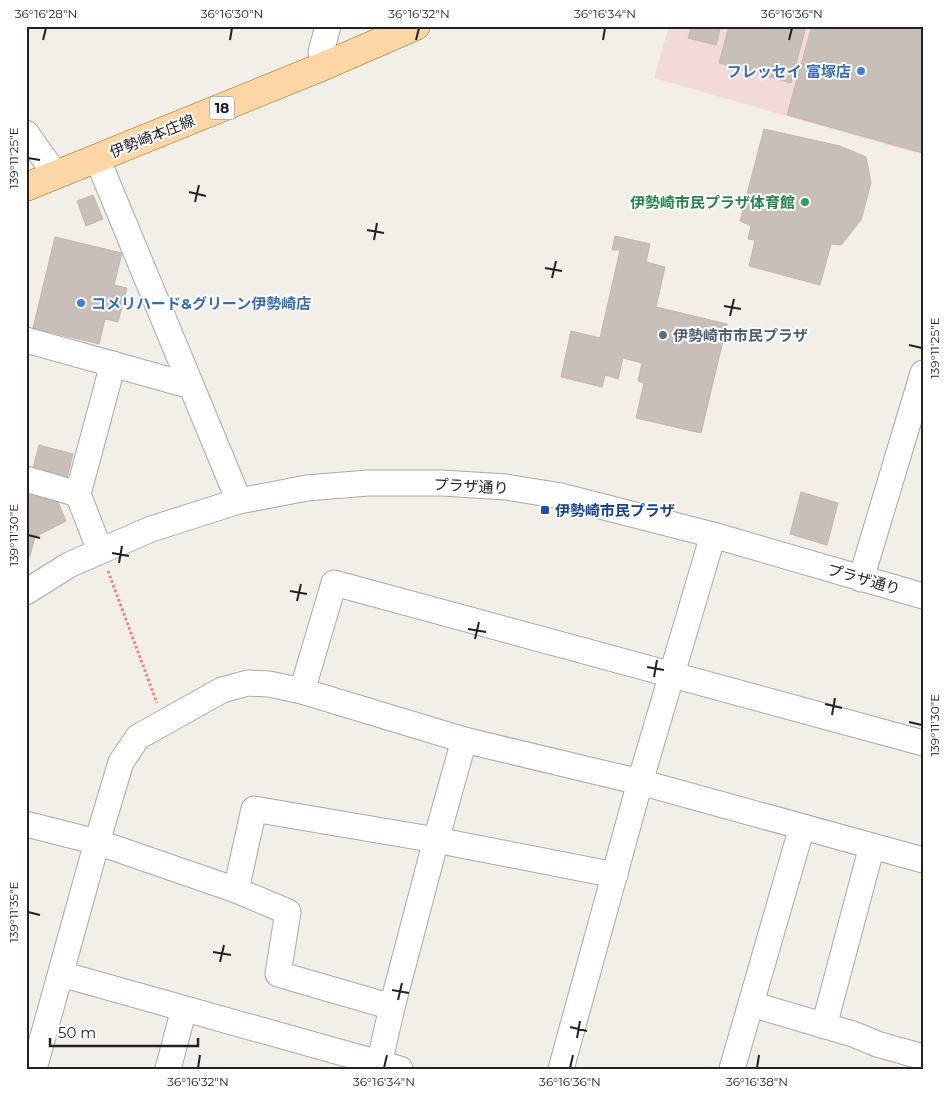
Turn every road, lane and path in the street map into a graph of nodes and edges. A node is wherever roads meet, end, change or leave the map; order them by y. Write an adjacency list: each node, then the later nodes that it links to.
1 (328, 26): 3 (street)
2 (416, 26): 3 (main road, 伊勢崎本庄線 / 18)
3 (324, 66): 5 (main road, 伊勢崎本庄線 / 18)
4 (26, 133): 6 (street)
5 (97, 158): 6 (main road, 伊勢崎本庄線 / 18); 11 (street)
6 (56, 175): 7 (main road, 伊勢崎本庄線 / 18)
7 (26, 187)
8 (26, 340): 9 (street)
9 (113, 364): 11 (street); 13 (street)
10 (923, 373): 17 (street)
11 (191, 386): 14 (street)
12 (26, 479): 13 (street)
13 (78, 494): 16 (street)
14 (239, 501): 15 (street, プラザ通り); 16 (street, プラザ通り)
15 (713, 535): 17 (street, プラザ通り); 20 (street)
16 (100, 551): 18 (street, プラザ通り); 22 (path)
17 (861, 579): 19 (street, プラザ通り)
18 (26, 592)
19 (923, 596)
20 (672, 676): 21 (street); 24 (street); 25 (street)
21 (302, 691): 22 (street); 23 (street)
22 (164, 721): 29 (street)
23 (464, 740): 25 (street); 28 (street)
24 (923, 743)
25 (640, 782): 27 (street); 32 (street)
26 (26, 824): 29 (street)
27 (802, 827): 30 (street); 35 (street)
28 (436, 840): 32 (street); 33 (street); 36 (street)
29 (97, 842): 33 (street); 34 (street)
30 (872, 846): 31 (street); 38 (street)
31 (923, 860)
32 (615, 875): 43 (street)
33 (236, 890): 36 (street)
34 (61, 974): 37 (street); 41 (street)
35 (751, 1004): 38 (street); 44 (street)
36 (392, 1007): 40 (street)
37 (184, 1008): 40 (street); 42 (street)
38 (824, 1026): 39 (street)
39 (923, 1057)
40 (386, 1067)
41 (34, 1069)
42 (168, 1069)
43 (561, 1069)
44 (732, 1069)

